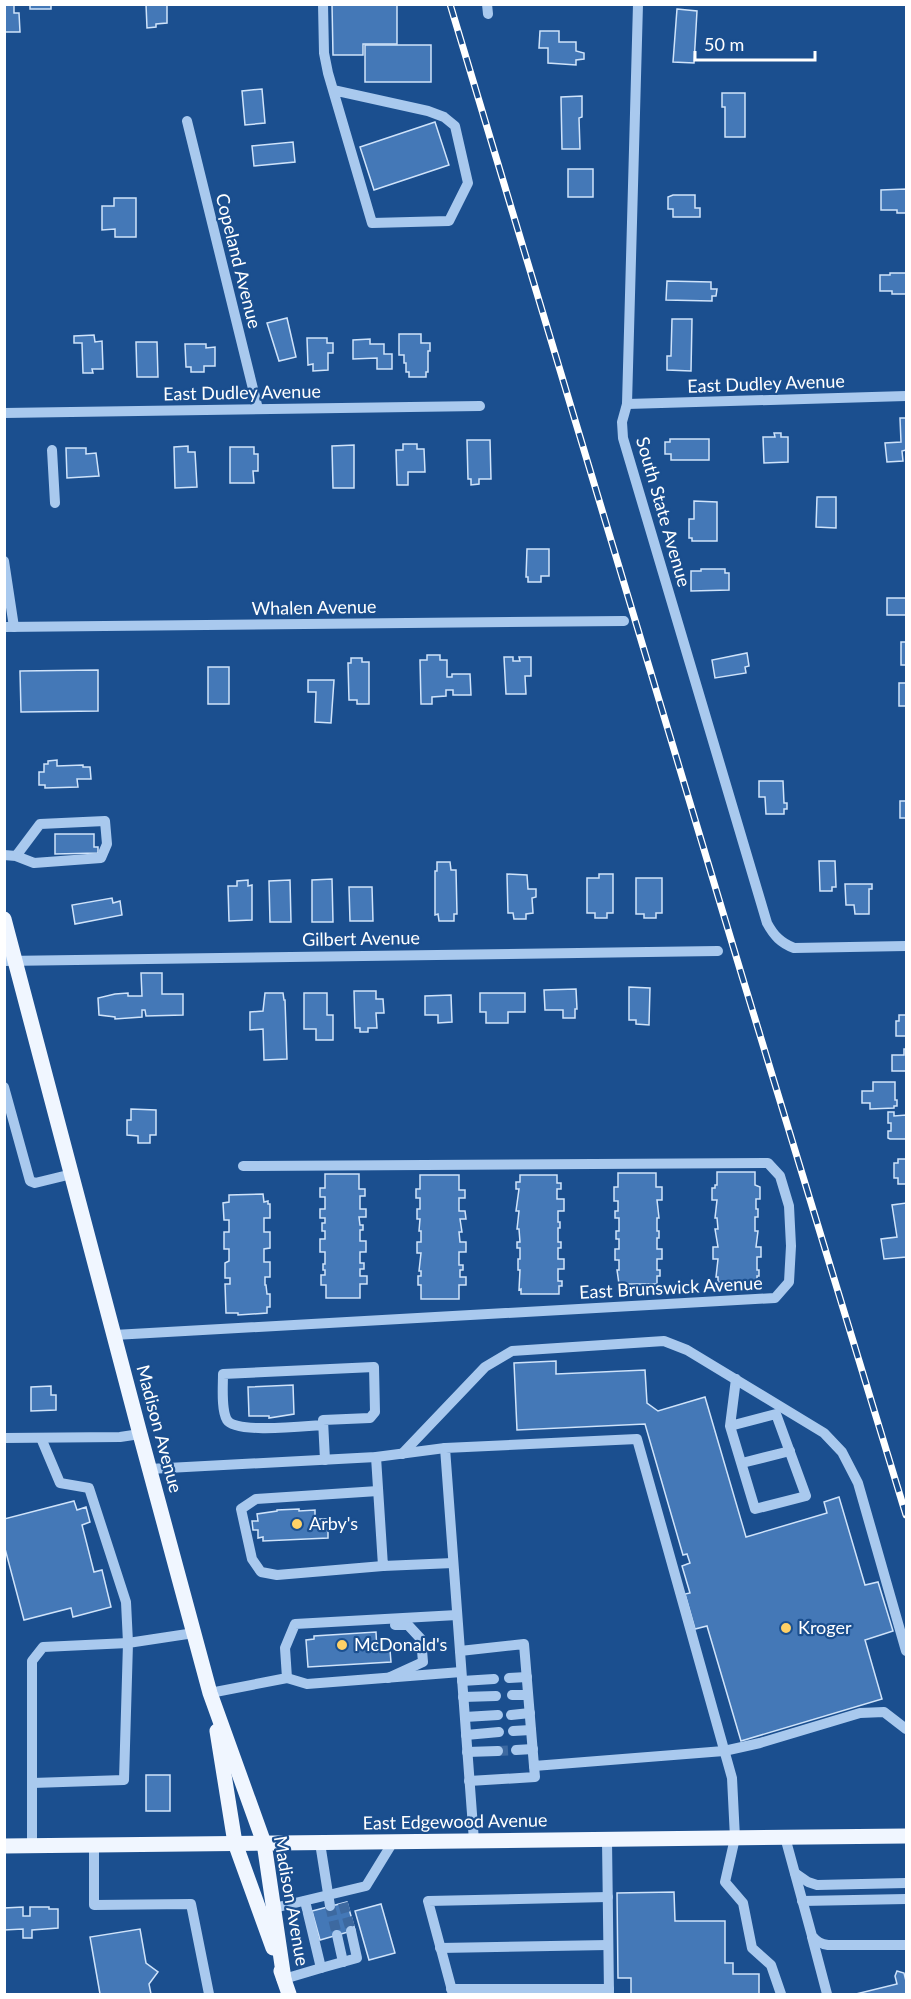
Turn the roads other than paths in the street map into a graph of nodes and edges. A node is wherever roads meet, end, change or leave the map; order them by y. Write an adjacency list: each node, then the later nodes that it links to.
1 (324, 4): 3 (street)
2 (638, 4): 6 (street, South State Avenue)
3 (333, 90): 3 (street)
4 (187, 121): 8 (street, Copeland Avenue)
5 (906, 396): 6 (street, East Dudley Avenue)
6 (627, 404): 18 (street, South State Avenue)
7 (480, 406): 8 (street, East Dudley Avenue)
8 (258, 410): 9 (street, East Dudley Avenue)
9 (4, 413)
10 (52, 450): 11 (street)
11 (55, 503)
12 (4, 561): 13 (street)
13 (6, 589): 15 (street)
14 (624, 621): 15 (street, Whalen Avenue)
15 (9, 627)
16 (10, 856): 16 (street)
17 (4, 919): 20 (main road, Madison Avenue)
18 (906, 946)
19 (718, 951): 20 (street, Gilbert Avenue)
20 (10, 961): 23 (main road, Madison Avenue)
21 (4, 1088): 23 (street)
22 (243, 1166): 24 (street, East Brunswick Avenue)
23 (72, 1174): 24 (main road, Madison Avenue)
24 (114, 1335): 29 (main road, Madison Avenue)
25 (736, 1379): 26 (street); 28 (street); 34 (street)
26 (775, 1409): 28 (street); 33 (street); 47 (street)
27 (323, 1425): 27 (street); 36 (street)
28 (730, 1426): 37 (street)
29 (140, 1434): 31 (street); 38 (main road, Madison Avenue)
30 (4, 1438): 31 (street)
31 (41, 1438): 45 (street)
32 (444, 1448): 34 (street); 40 (street); 71 (street)
33 (790, 1451): 37 (street); 37 (street)
34 (402, 1454): 35 (street)
35 (376, 1457): 36 (street); 39 (street)
36 (325, 1460): 38 (street)
37 (742, 1463)
38 (149, 1469): 44 (main road, Madison Avenue)
39 (378, 1491): 41 (street); 41 (street)
40 (453, 1563): 41 (street); 42 (street)
41 (383, 1566)
42 (457, 1615): 43 (street); 46 (street)
43 (295, 1624): 50 (street); 51 (street)
44 (194, 1633): 45 (street); 54 (main road, Madison Avenue)
45 (128, 1643): 75 (street); 75 (street)
46 (460, 1651): 48 (street); 49 (street)
47 (906, 1651)
48 (462, 1676): 51 (street); 53 (street); 58 (street)
49 (527, 1677): 52 (street); 56 (street)
50 (287, 1678): 51 (street); 54 (street)
51 (388, 1678)
52 (509, 1678)
53 (494, 1679)
54 (210, 1693): 82 (main road, Madison Avenue); 84 (main road, Madison Avenue)
55 (512, 1695): 56 (street)
56 (528, 1695): 59 (street)
57 (496, 1696): 58 (street)
58 (463, 1697): 62 (street)
59 (530, 1713): 60 (street); 64 (street)
60 (511, 1714)
61 (498, 1715): 62 (street)
62 (465, 1717): 67 (street)
63 (906, 1729): 71 (street)
64 (531, 1730): 65 (street); 68 (street)
65 (513, 1731)
66 (499, 1732): 67 (street)
67 (466, 1735): 72 (street)
68 (533, 1749): 69 (street); 73 (street)
69 (516, 1750)
70 (498, 1751): 72 (street)
71 (724, 1751): 73 (street); 78 (street)
72 (467, 1752): 74 (street)
73 (534, 1766): 74 (street)
74 (469, 1781): 80 (street)
75 (32, 1783): 87 (street)
76 (906, 1836): 77 (main road, East Edgewood Avenue)
77 (785, 1837): 78 (main road, East Edgewood Avenue); 88 (street)
78 (735, 1838): 79 (main road, East Edgewood Avenue); 109 (street)
79 (607, 1840): 80 (main road, East Edgewood Avenue); 90 (street)
80 (474, 1841): 81 (main road, East Edgewood Avenue)
81 (393, 1842): 83 (main road, East Edgewood Avenue); 94 (street)
82 (264, 1843): 83 (main road, East Edgewood Avenue); 84 (main road, East Edgewood Avenue); 95 (main road, Madison Avenue)
83 (320, 1843): 94 (street)
84 (235, 1844): 85 (main road, East Edgewood Avenue); 104 (main road, Madison Avenue)
85 (94, 1845): 87 (main road, East Edgewood Avenue); 107 (street)
86 (4, 1846): 87 (main road, East Edgewood Avenue)
87 (32, 1846)
88 (795, 1872): 89 (street); 93 (street)
89 (906, 1883)
90 (608, 1897): 99 (street); 101 (street)
91 (906, 1899): 93 (street)
92 (305, 1900): 94 (street); 95 (street); 103 (street)
93 (802, 1900): 98 (street)
94 (329, 1901)
95 (274, 1908): 104 (main road, Madison Avenue)
96 (351, 1931): 102 (street)
97 (337, 1935): 102 (street)
98 (812, 1936): 100 (street); 110 (street)
99 (608, 1945): 101 (street); 106 (street)
100 (906, 1945)
101 (440, 1948): 105 (street)
102 (343, 1962): 103 (street)
103 (321, 1968): 104 (street)
104 (285, 1979): 108 (main road, Madison Avenue)
105 (452, 1992): 106 (street)
106 (609, 1992)
107 (209, 1995)
108 (289, 1995)
109 (781, 1995)
110 (828, 1995)

